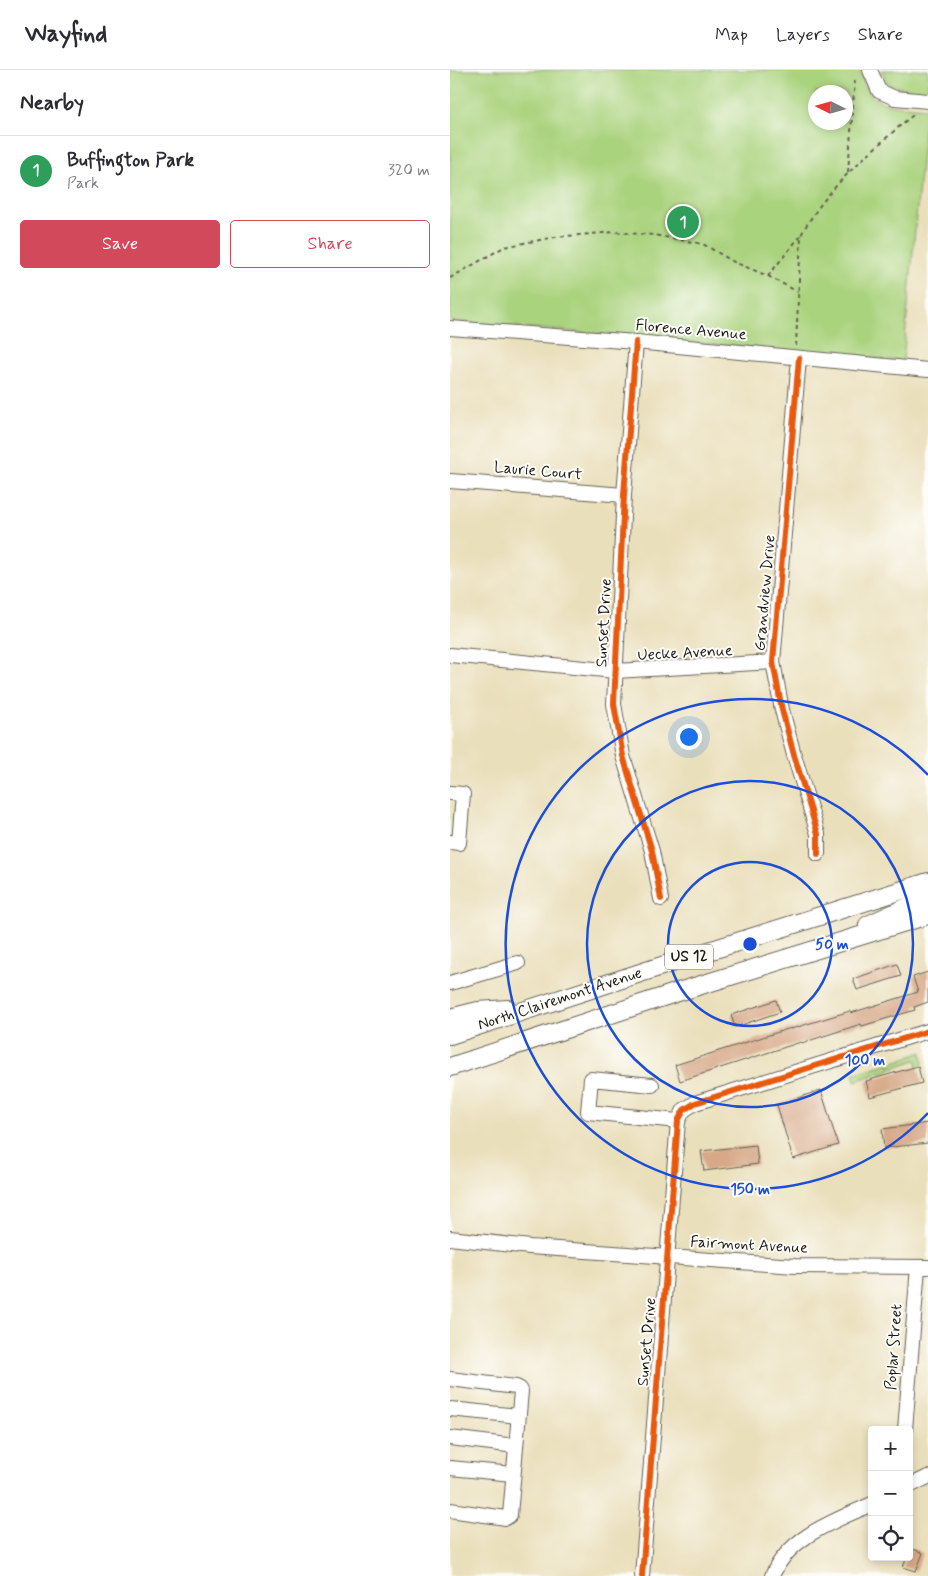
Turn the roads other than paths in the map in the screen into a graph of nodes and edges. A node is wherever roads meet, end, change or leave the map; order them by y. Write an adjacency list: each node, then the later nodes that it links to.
1 (870, 70): 2 (street)
2 (928, 102)
3 (450, 328): 4 (street, Florence Avenue)
4 (636, 342): 5 (street, Florence Avenue); 8 (street, Sunset Drive)
5 (797, 358): 6 (street, Florence Avenue); 10 (street, Grandview Drive)
6 (928, 370)
7 (450, 481): 8 (street, Laurie Court)
8 (624, 495): 11 (street, Sunset Drive)
9 (450, 655): 11 (street, Uecke Avenue)
10 (773, 662): 11 (street, Uecke Avenue); 14 (street, Grandview Drive)
11 (615, 671): 17 (street, Sunset Drive)
12 (450, 793): 13 (street)
13 (450, 842)
14 (818, 854)
15 (928, 882): 22 (main road, North Clairemont Avenue / US 12)
16 (928, 898): 19 (main road)
17 (660, 899)
18 (928, 915): 19 (main road, North Clairemont Avenue / US 12)
19 (828, 946): 28 (main road, North Clairemont Avenue / US 12)
20 (518, 963): 21 (street)
21 (450, 982)
22 (531, 1008): 23 (main road, North Clairemont Avenue / US 12); 24 (main road)
23 (512, 1015): 26 (main road, North Clairemont Avenue / US 12); 27 (main road)
24 (450, 1018)
25 (928, 1031): 30 (street)
26 (450, 1035)
27 (450, 1046)
28 (450, 1067)
29 (652, 1085): 30 (street)
30 (681, 1116): 32 (street, Sunset Drive)
31 (450, 1238): 32 (street, Fairmont Avenue)
32 (668, 1258): 33 (street, Fairmont Avenue); 46 (street, Sunset Drive)
33 (923, 1267): 37 (street, Poplar Street)
34 (450, 1380): 36 (street)
35 (450, 1409): 36 (street)
36 (518, 1416): 39 (street)
37 (905, 1426)
38 (450, 1438): 39 (street)
39 (516, 1446): 41 (street)
40 (450, 1468): 41 (street)
41 (513, 1474): 45 (street)
42 (928, 1477): 43 (street)
43 (913, 1484)
44 (868, 1506): 47 (street)
45 (450, 1510)
46 (642, 1576)
47 (772, 1576)

